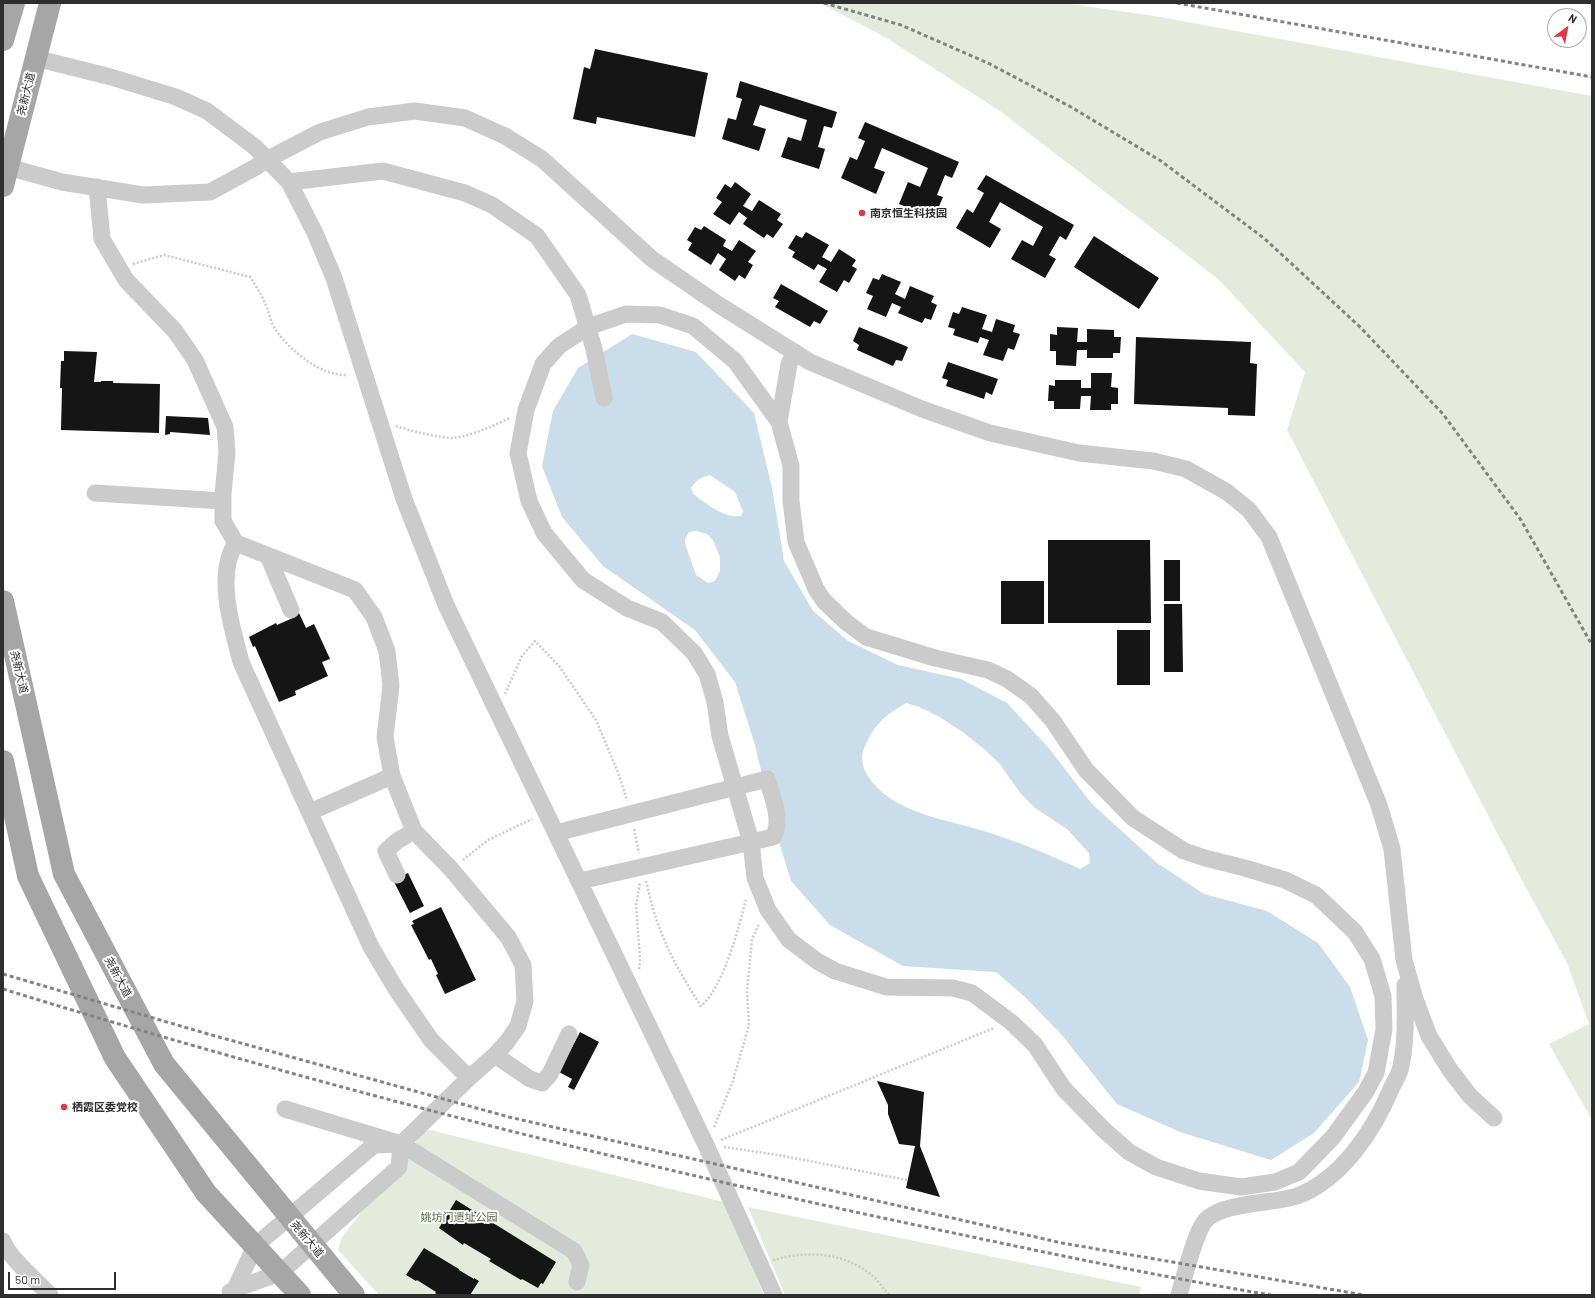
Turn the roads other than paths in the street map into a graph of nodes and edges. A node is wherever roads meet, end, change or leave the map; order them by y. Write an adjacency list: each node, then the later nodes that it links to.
1 (14, 3): 3 (main road)
2 (49, 7): 4 (main road, 尧新大道)
3 (3, 40)
4 (35, 58): 5 (lane); 6 (main road, 尧新大道)
5 (266, 160): 7 (lane); 8 (lane); 10 (lane)
6 (5, 176): 8 (lane)
7 (289, 182): 9 (lane); 24 (lane)
8 (96, 187): 14 (lane)
9 (588, 327): 11 (lane); 12 (lane); 21 (lane)
10 (795, 352): 12 (lane); 28 (lane)
11 (604, 398)
12 (779, 422): 25 (lane)
13 (95, 494): 14 (lane)
14 (223, 501): 15 (lane)
15 (236, 543): 16 (lane); 22 (lane)
16 (268, 556): 18 (lane); 20 (lane)
17 (3, 601): 35 (main road, 尧新大道)
18 (291, 610)
19 (3, 761): 38 (main road)
20 (392, 776): 22 (lane); 23 (lane)
21 (736, 787): 24 (lane); 25 (lane); 25 (lane)
22 (310, 812): 31 (lane)
23 (414, 831): 26 (lane); 30 (lane)
24 (556, 833): 27 (lane)
25 (751, 842): 27 (lane)
26 (398, 875)
27 (580, 881): 45 (lane)
28 (1404, 960): 33 (lane); 46 (lane)
29 (569, 1034): 30 (lane)
30 (495, 1055): 31 (lane)
31 (469, 1078): 34 (lane)
32 (285, 1109): 34 (lane)
33 (1494, 1118)
34 (400, 1144): 35 (lane); 37 (lane); 40 (lane)
35 (290, 1218): 37 (main road, 尧新大道); 38 (lane)
36 (3, 1241): 42 (lane)
37 (312, 1245): 39 (lane); 44 (main road, 尧新大道)
38 (255, 1246): 39 (main road); 41 (lane)
39 (280, 1273): 41 (lane); 43 (main road)
40 (577, 1282)
41 (231, 1292)
42 (50, 1295)
43 (300, 1295)
44 (354, 1295)
45 (774, 1295)
46 (1179, 1295)

